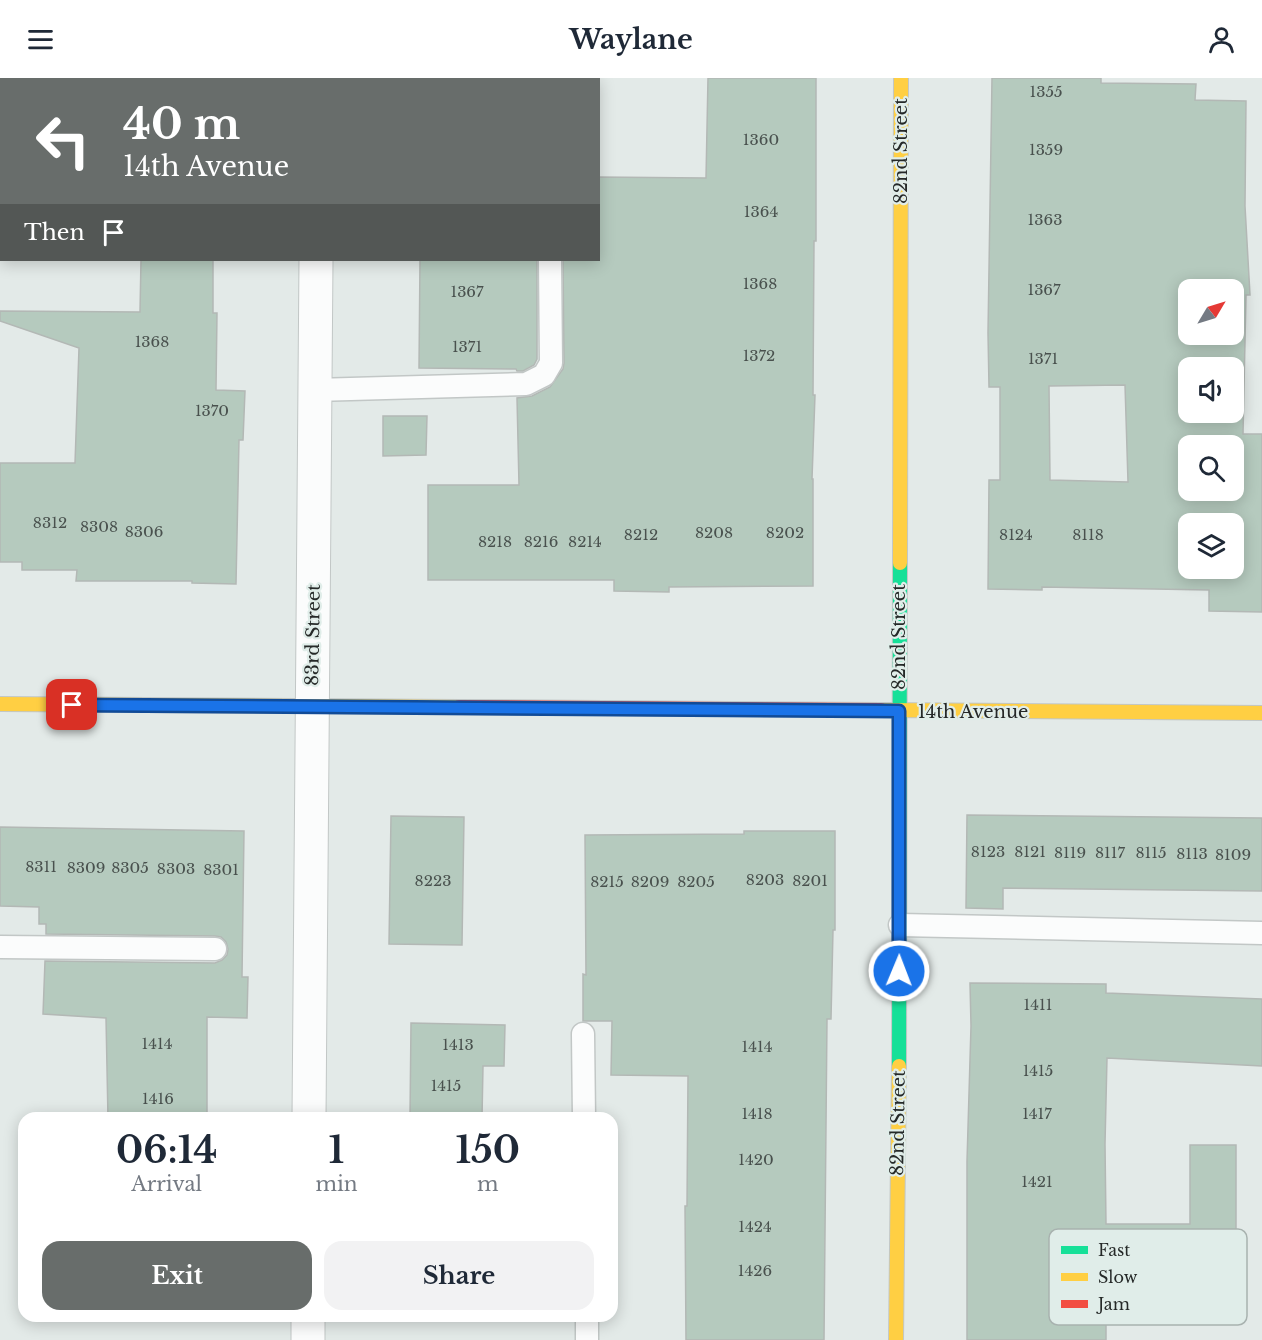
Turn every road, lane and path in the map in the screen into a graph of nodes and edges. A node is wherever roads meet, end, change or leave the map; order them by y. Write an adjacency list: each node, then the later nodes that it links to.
1 (901, 78): 7 (street, 82nd Street)
2 (316, 261): 4 (street, 83rd Street)
3 (550, 261): 4 (lane)
4 (315, 390): 6 (street, 83rd Street)
5 (0, 704): 6 (street, 14th Avenue)
6 (312, 706): 7 (street, 14th Avenue); 14 (street, 83rd Street)
7 (899, 711): 8 (street, 14th Avenue); 9 (street, 82nd Street)
8 (1262, 713)
9 (900, 925): 10 (lane); 20 (street, 82nd Street)
10 (1262, 933)
11 (0, 947): 12 (lane)
12 (214, 949)
13 (583, 1034): 15 (lane)
14 (309, 1112)
15 (584, 1112)
16 (308, 1322): 18 (street)
17 (587, 1322): 19 (lane)
18 (308, 1340)
19 (587, 1340)
20 (896, 1340)

